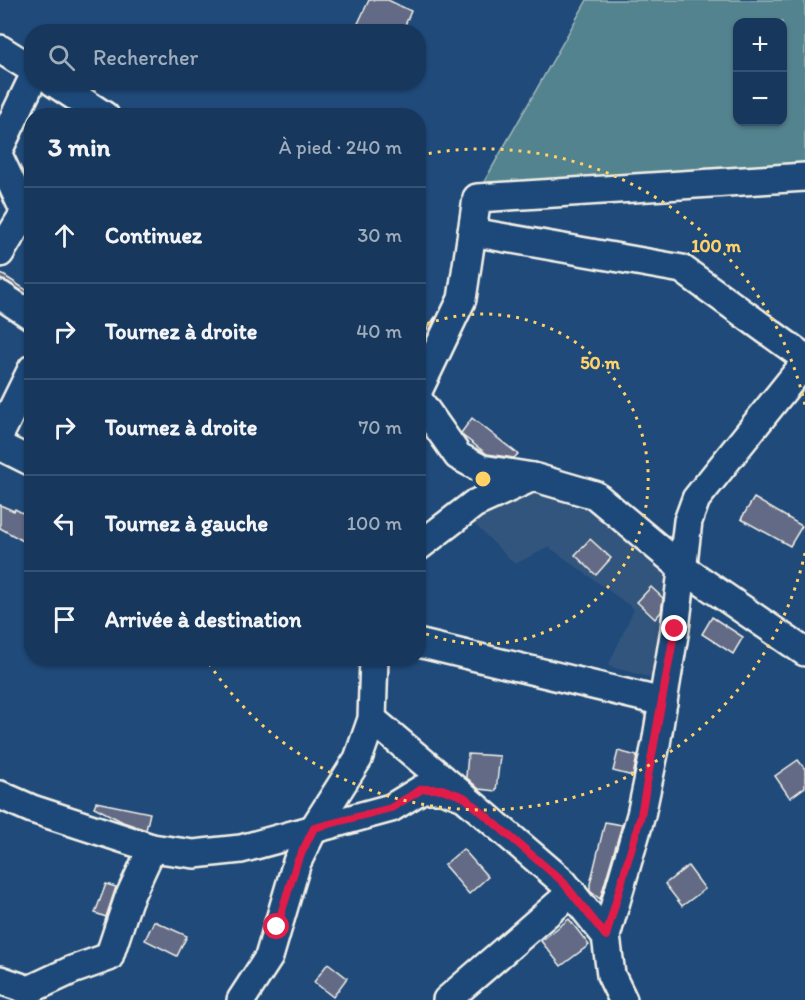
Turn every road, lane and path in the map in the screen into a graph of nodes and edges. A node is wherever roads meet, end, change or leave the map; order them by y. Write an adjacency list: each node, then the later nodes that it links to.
1 (0, 49): 2 (street)
2 (24, 64)
3 (28, 90): 6 (street)
4 (65, 90): 5 (street)
5 (93, 108)
6 (1, 156): 7 (street); 9 (street)
7 (24, 174)
8 (805, 177): 11 (street)
9 (24, 210)
10 (24, 214): 12 (street)
11 (472, 232): 15 (street); 17 (street)
12 (0, 254)
13 (0, 296): 14 (street)
14 (24, 311)
15 (805, 358)
16 (805, 363): 25 (street)
17 (426, 374)
18 (24, 384): 20 (street)
19 (426, 410): 23 (street)
20 (0, 435)
21 (0, 446): 22 (street)
22 (24, 458)
23 (533, 477): 24 (street); 25 (street)
24 (426, 541)
25 (681, 567): 27 (street); 29 (street)
26 (426, 645): 29 (street)
27 (805, 652)
28 (374, 666): 30 (street)
29 (663, 702): 36 (street)
30 (372, 719): 32 (street); 33 (street)
31 (0, 795): 34 (street)
32 (464, 797): 33 (street); 35 (street)
33 (314, 828): 34 (street); 38 (street)
34 (152, 848): 37 (street)
35 (572, 892): 36 (street); 39 (street)
36 (606, 936): 40 (street)
37 (0, 980)
38 (241, 1000)
39 (447, 1000)
40 (623, 1000)

